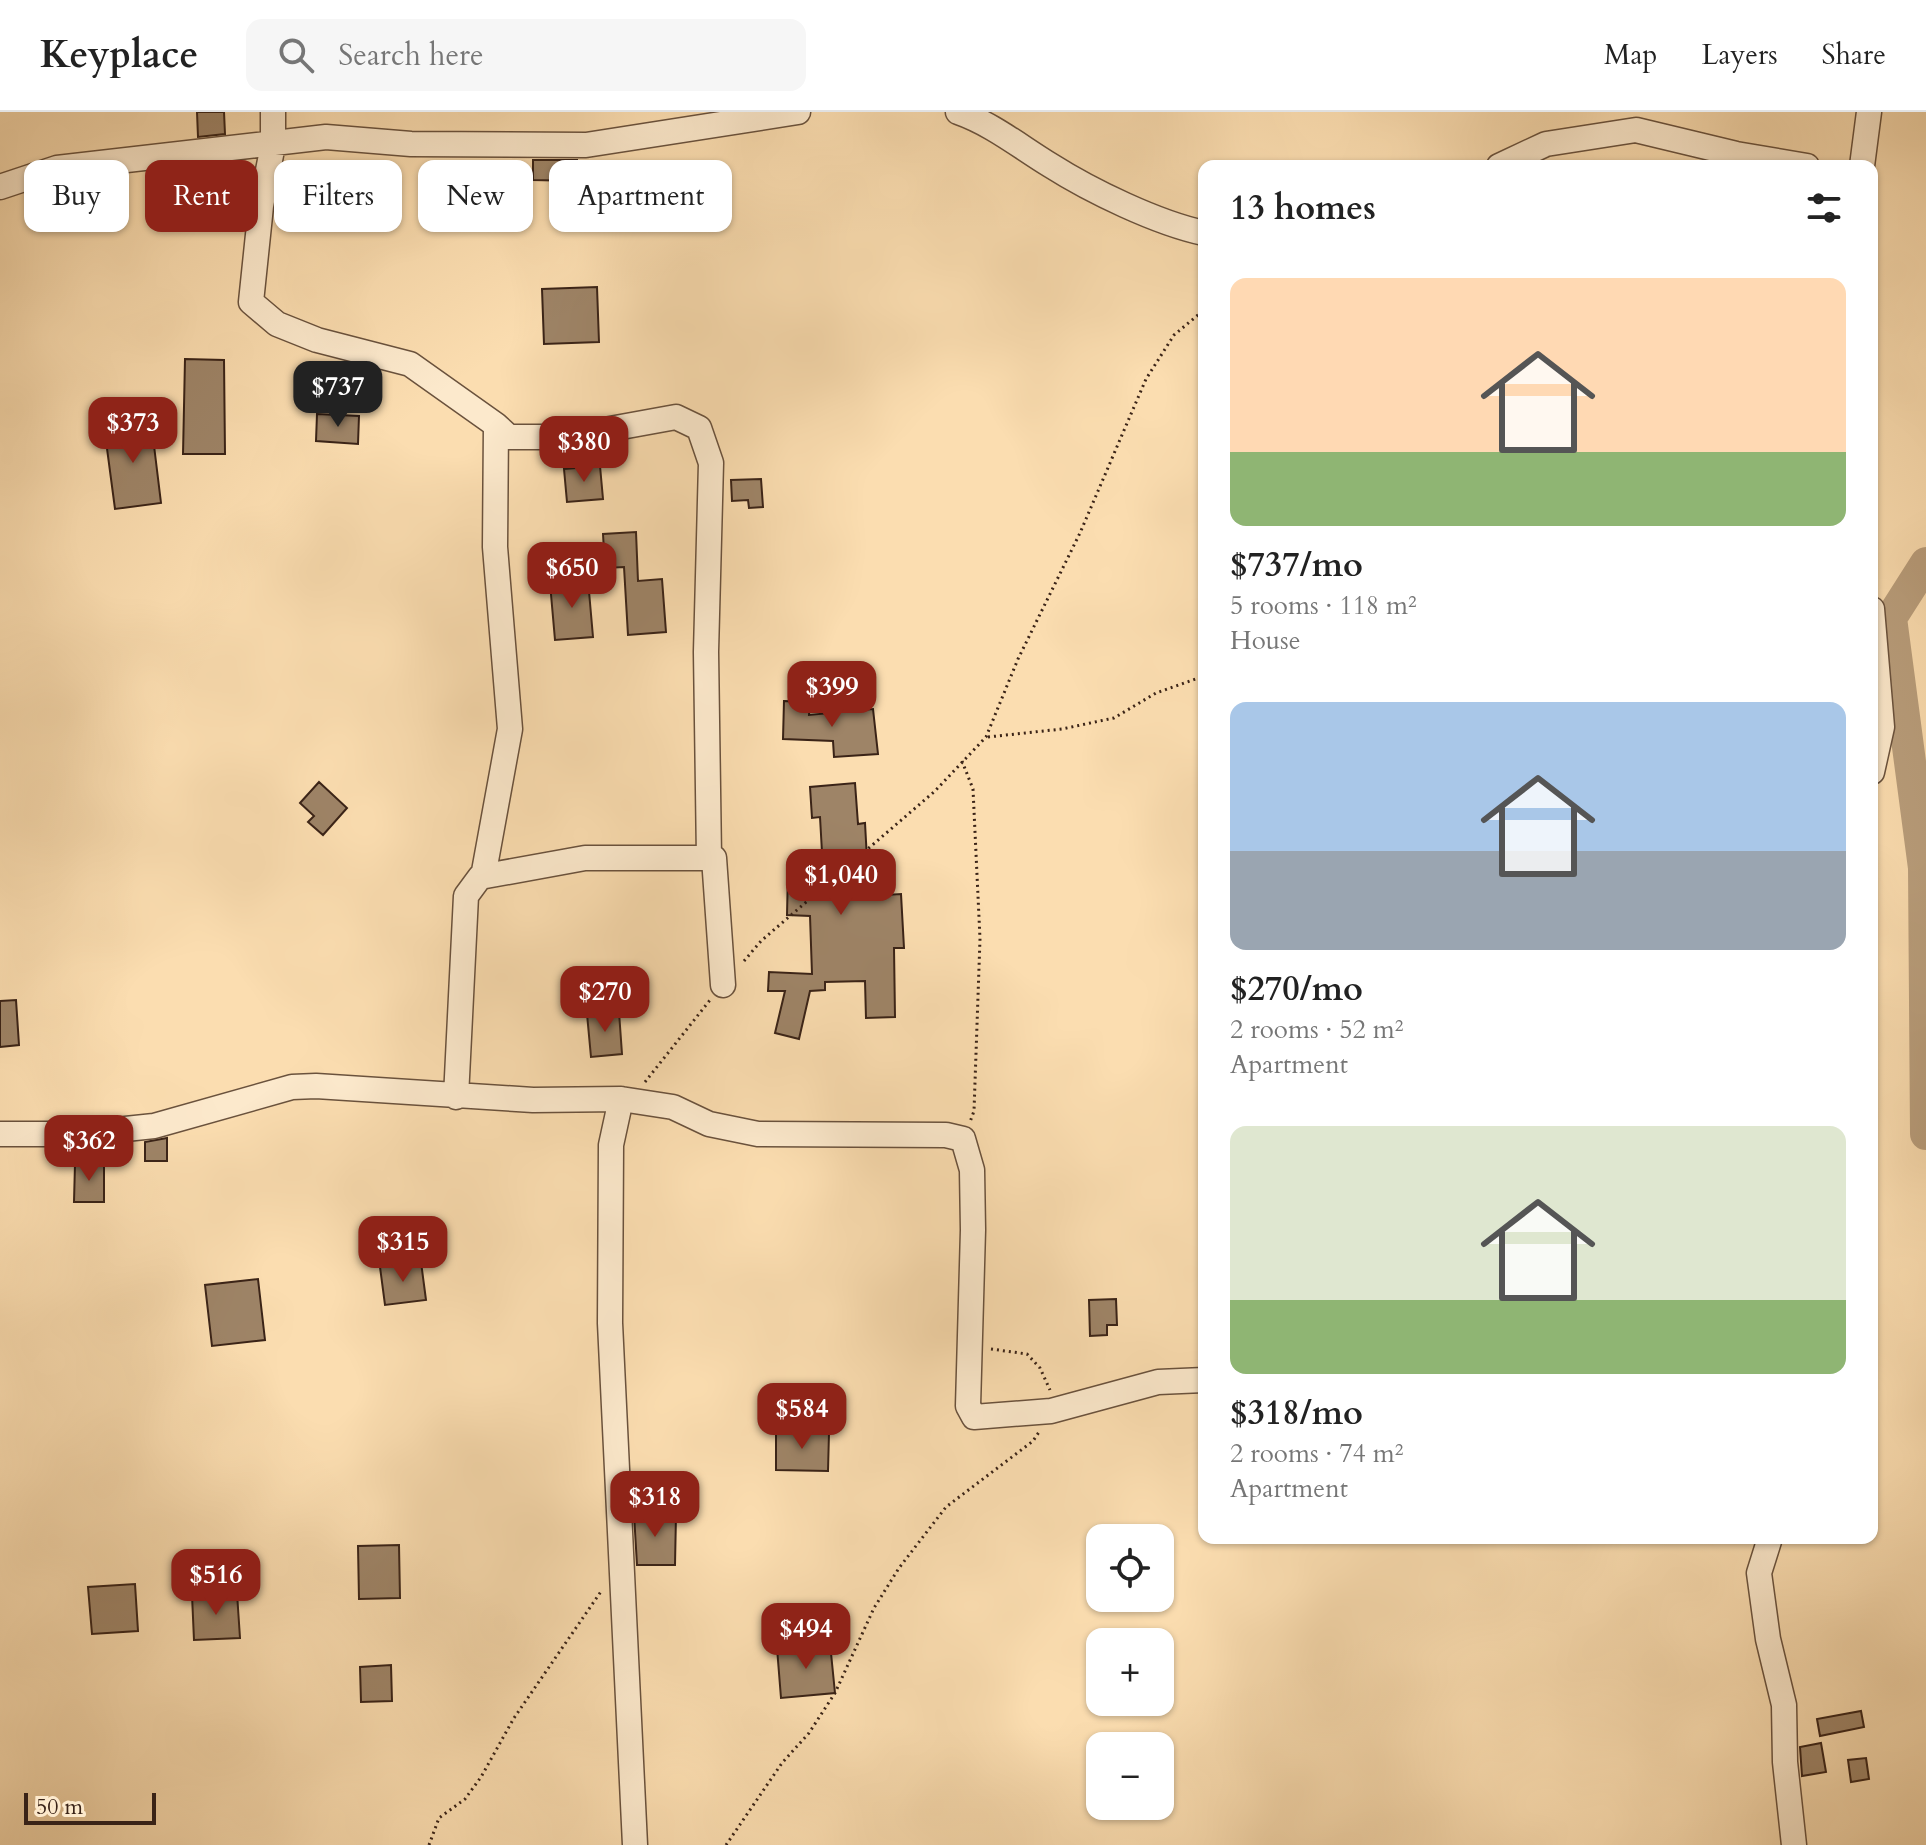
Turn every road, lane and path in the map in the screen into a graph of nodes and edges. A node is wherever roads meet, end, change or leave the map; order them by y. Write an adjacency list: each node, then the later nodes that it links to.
1 (273, 112): 5 (street)
2 (798, 112): 5 (street)
3 (958, 112): 10 (street)
4 (1869, 112): 8 (street)
5 (273, 145): 9 (street); 12 (street)
6 (1512, 160): 7 (street)
7 (1772, 160)
8 (1863, 160)
9 (0, 187)
10 (1198, 231)
11 (1198, 315): 15 (path)
12 (496, 425): 18 (street); 19 (street)
13 (1198, 678): 15 (path)
14 (1878, 680): 16 (street)
15 (986, 737): 17 (path)
16 (1878, 745)
17 (962, 761): 20 (path); 24 (path)
18 (709, 858): 19 (street); 20 (street)
19 (483, 877): 21 (street)
20 (723, 985): 22 (path)
21 (456, 1097): 22 (street); 23 (street)
22 (626, 1100): 24 (street); 29 (street)
23 (0, 1134)
24 (963, 1139): 25 (street)
25 (970, 1337): 27 (path); 27 (street)
26 (1198, 1380): 27 (street)
27 (1059, 1409): 32 (path)
28 (1768, 1544): 33 (street)
29 (623, 1578): 30 (path); 31 (street)
30 (429, 1845)
31 (635, 1845)
32 (726, 1845)
33 (1794, 1845)

